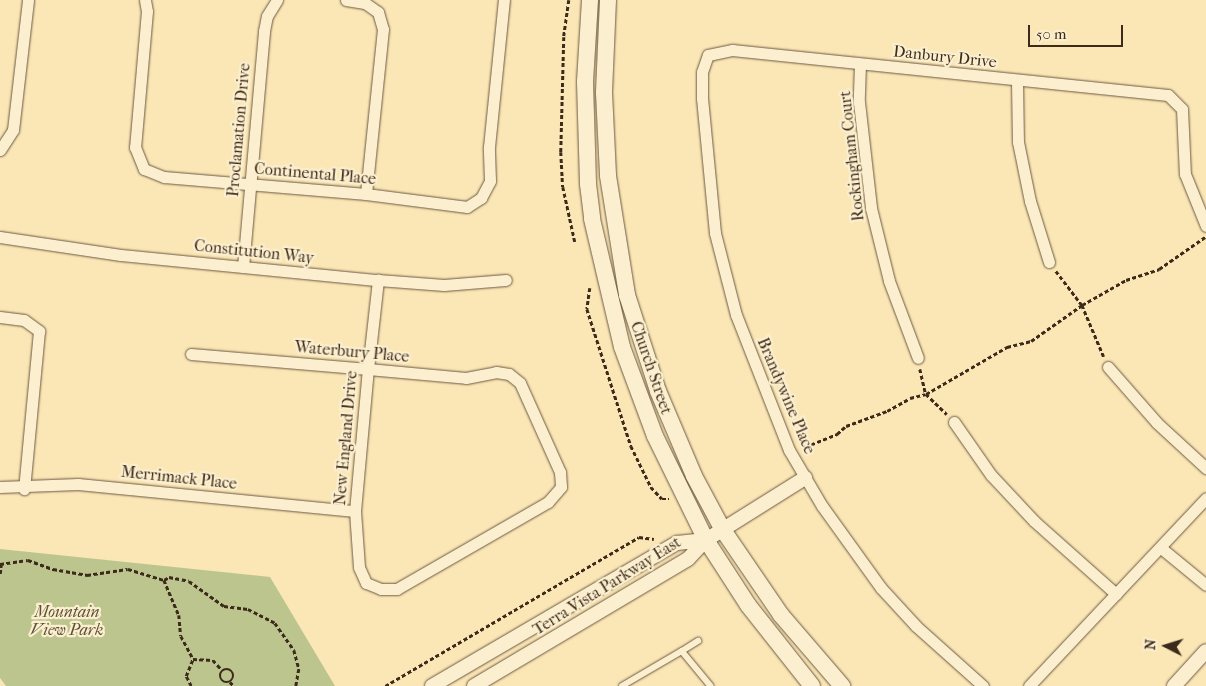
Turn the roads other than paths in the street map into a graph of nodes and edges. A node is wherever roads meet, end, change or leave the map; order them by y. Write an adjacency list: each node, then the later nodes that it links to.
1 (28, 0): 11 (street)
2 (145, 0): 12 (street, Continental Place)
3 (277, 0): 12 (street, Proclamation Drive)
4 (346, 0): 13 (street)
5 (504, 0): 13 (street, Continental Place)
6 (590, 0): 33 (main road, Church Street)
7 (608, 0): 32 (main road, Church Street)
8 (708, 55): 9 (street, Danbury Drive); 27 (street, Brandywine Place)
9 (860, 64): 10 (street, Danbury Drive); 22 (street, Rockingham Court)
10 (1017, 81): 14 (street, Danbury Drive); 16 (street)
11 (1, 150)
12 (250, 185): 13 (street, Continental Place); 17 (street, Proclamation Drive)
13 (366, 194)
14 (1206, 226)
15 (0, 237): 17 (street, Constitution Way)
16 (1049, 262)
17 (243, 267): 18 (street, Constitution Way)
18 (378, 280): 19 (street, Constitution Way); 24 (street, New England Drive)
19 (506, 280)
20 (0, 317): 29 (street)
21 (191, 354): 24 (street, Waterbury Place)
22 (918, 358)
23 (1108, 367): 26 (street)
24 (368, 369): 31 (street, New England Drive); 36 (street, Waterbury Place)
25 (954, 422): 37 (street)
26 (1206, 468)
27 (805, 478): 32 (street, Terra Vista Parkway East); 47 (street, Brandywine Place)
28 (0, 488): 29 (street, Merrimack Place)
29 (24, 489): 31 (street, Merrimack Place)
30 (1206, 498): 34 (street)
31 (355, 511): 36 (street, New England Drive)
32 (723, 530): 33 (street, Terra Vista Parkway East); 46 (main road, Church Street)
33 (706, 540): 41 (street); 42 (street, Terra Vista Parkway East); 45 (main road, Church Street)
34 (1161, 548): 35 (street); 37 (street)
35 (1206, 585)
36 (381, 589)
37 (1116, 594): 48 (street)
38 (698, 641): 39 (lane)
39 (682, 651): 43 (lane); 44 (lane)
40 (1206, 651): 49 (street)
41 (432, 686)
42 (474, 686)
43 (622, 686)
44 (711, 686)
45 (812, 686)
46 (842, 686)
47 (983, 686)
48 (1029, 686)
49 (1174, 686)

